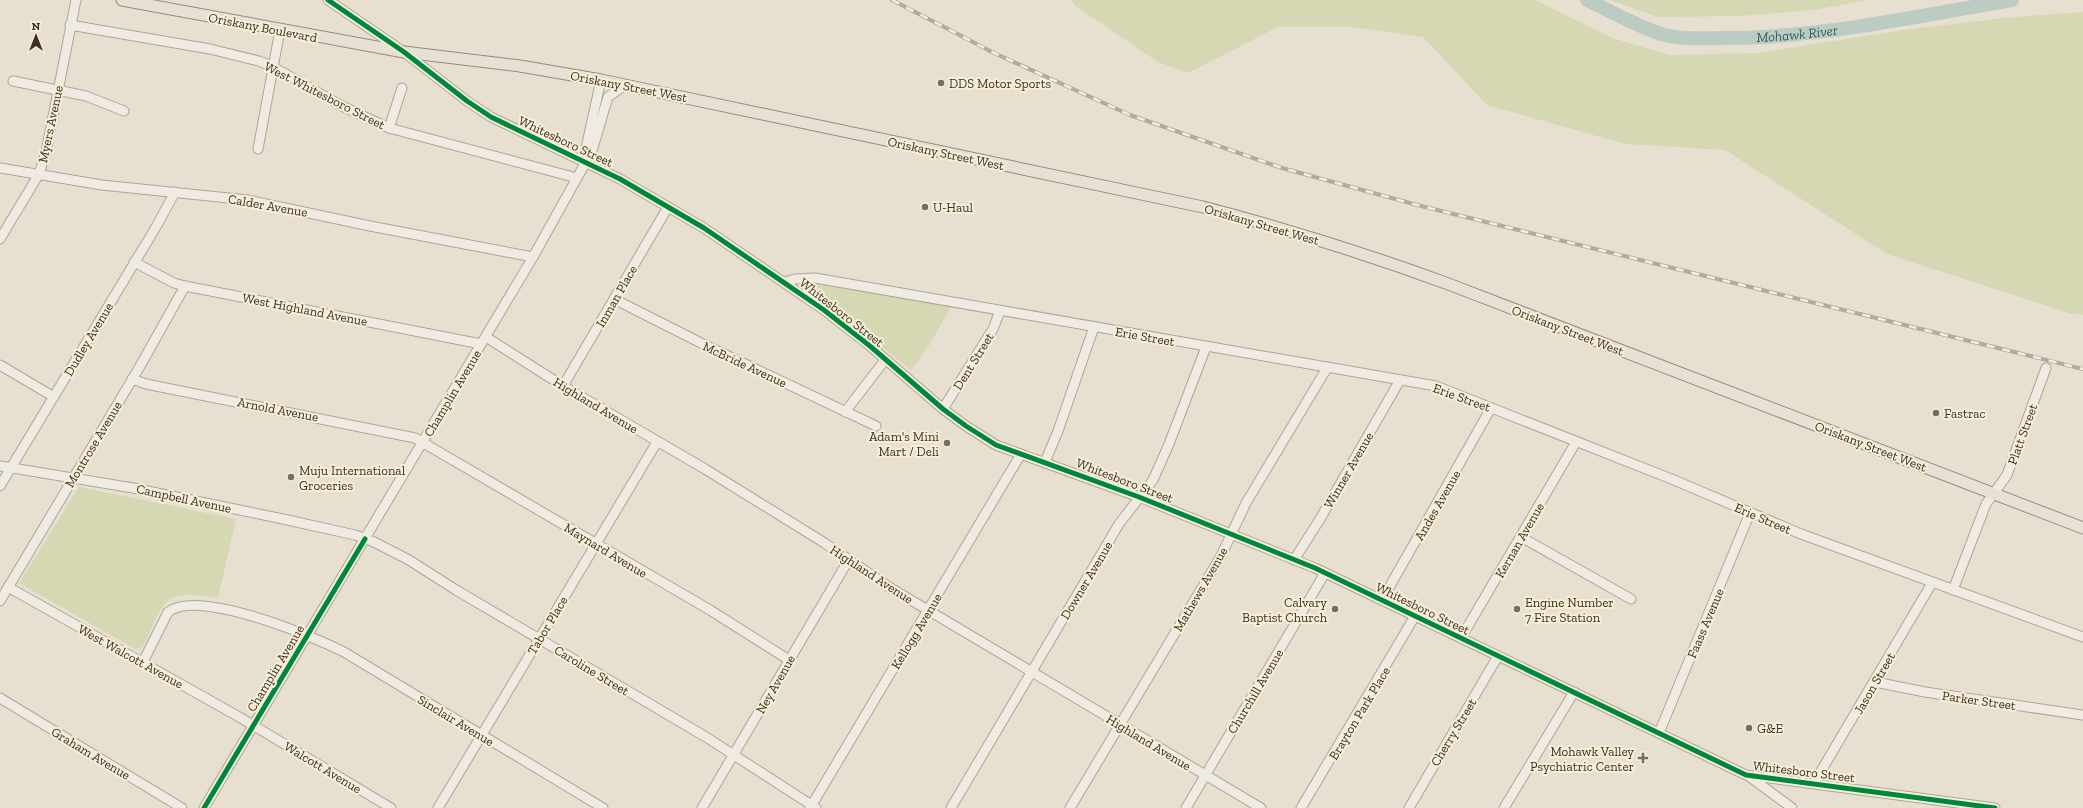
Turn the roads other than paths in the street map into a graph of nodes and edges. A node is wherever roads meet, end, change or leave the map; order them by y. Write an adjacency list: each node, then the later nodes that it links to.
1 (76, 0): 4 (street, Myers Avenue)
2 (122, 0): 5 (main road, Oriskany Boulevard)
3 (328, 0): 6 (street, Whitesboro Street)
4 (70, 25): 7 (street, West Whitesboro Street); 12 (street, Myers Avenue)
5 (280, 30): 6 (main road, Oriskany Boulevard); 7 (street)
6 (404, 52): 8 (main road, Oriskany Street West); 16 (street, Whitesboro Street)
7 (273, 67): 14 (street, West Whitesboro Street); 15 (street)
8 (601, 80): 10 (main road, Oriskany Street West); 16 (street, Champlin Avenue)
9 (13, 81): 12 (street)
10 (625, 85): 16 (street, Champlin Avenue); 53 (main road, Oriskany Street West)
11 (402, 88): 14 (street)
12 (58, 91): 13 (street); 18 (street, Myers Avenue)
13 (124, 111)
14 (390, 128): 19 (street, West Whitesboro Street)
15 (258, 149)
16 (586, 162): 19 (street, Champlin Avenue); 21 (street, Whitesboro Street)
17 (0, 168): 18 (street, Calder Avenue)
18 (39, 174): 20 (street, Calder Avenue); 22 (street, Myers Avenue)
19 (577, 178): 23 (street, Champlin Avenue)
20 (175, 192): 23 (street, Calder Avenue); 24 (street, Dudley Avenue)
21 (668, 207): 25 (street, Whitesboro Street); 27 (street, Inman Place)
22 (0, 239)
23 (533, 257): 30 (street, Champlin Avenue)
24 (134, 262): 26 (street, West Highland Avenue); 39 (street, Dudley Avenue)
25 (784, 282): 28 (street, Erie Street); 32 (street, Whitesboro Street)
26 (185, 286): 30 (street, West Highland Avenue); 36 (street, Montrose Avenue)
27 (614, 298): 38 (street, Inman Place); 42 (street, McBride Avenue)
28 (1000, 311): 29 (street, Erie Street); 41 (street, Dent Street)
29 (1094, 327): 31 (street, Erie Street); 48 (street)
30 (483, 341): 38 (street, Highland Avenue); 44 (street, Champlin Avenue)
31 (1206, 347): 34 (street, Erie Street); 54 (street, Downer Avenue)
32 (886, 360): 41 (street, Whitesboro Street); 42 (street)
33 (0, 365): 39 (street)
34 (1327, 368): 37 (street, Erie Street); 57 (street, Mathews Avenue)
35 (2046, 368): 53 (street, Platt Street)
36 (132, 379): 44 (street, Arnold Avenue); 51 (street, Montrose Avenue)
37 (1400, 380): 40 (street, Erie Street); 61 (street, Winner Avenue)
38 (563, 386): 45 (street, Highland Avenue)
39 (54, 396): 50 (street, Dudley Avenue)
40 (1491, 408): 46 (street, Erie Street); 68 (street, Andes Avenue)
41 (943, 409): 47 (street, Whitesboro Street)
42 (845, 412): 43 (street, McBride Avenue)
43 (876, 426)
44 (423, 441): 59 (street, Champlin Avenue); 60 (street, Maynard Avenue)
45 (657, 442): 60 (street, Tabor Place); 62 (street, Highland Avenue)
46 (1576, 442): 55 (street, Erie Street); 58 (street, Kernan Avenue)
47 (1021, 454): 48 (street, Whitesboro Street); 70 (street, Kellogg Avenue)
48 (1045, 462): 54 (street, Whitesboro Street)
49 (0, 466): 50 (street, Campbell Avenue)
50 (11, 467): 51 (street, Campbell Avenue); 52 (street, Dudley Avenue)
51 (72, 477): 59 (street, Campbell Avenue); 65 (street, Montrose Avenue)
52 (0, 486)
53 (1993, 495): 56 (main road, Oriskany Street West); 66 (street)
54 (1139, 497): 57 (street, Whitesboro Street); 79 (street, Downer Avenue)
55 (1750, 514): 64 (street, Erie Street); 86 (street, Faass Avenue)
56 (2083, 528)
57 (1231, 533): 61 (street, Whitesboro Street); 84 (street, Mathews Avenue)
58 (1520, 537): 67 (street); 74 (street, Kernan Avenue)
59 (365, 539): 72 (street, Champlin Avenue); 75 (street, Caroline Street)
60 (596, 543): 75 (street, Tabor Place); 77 (street, Maynard Avenue)
61 (1294, 560): 63 (street, Whitesboro Street)
62 (848, 561): 70 (street, Highland Avenue); 77 (street, Ney Avenue)
63 (1325, 573): 68 (street, Whitesboro Street); 89 (street, Churchill Avenue)
64 (1932, 583): 66 (street, Erie Street); 80 (street, Jason Street)
65 (8, 587): 69 (street, Montrose Avenue); 78 (street, West Walcott Avenue)
66 (1954, 590): 73 (street, Erie Street)
67 (1631, 599)
68 (1382, 600): 71 (street, Whitesboro Street)
69 (0, 601)
70 (928, 611): 79 (street, Highland Avenue); 92 (street, Kellogg Avenue)
71 (1415, 616): 74 (street, Whitesboro Street); 103 (street, Brayton Park Place)
72 (308, 635): 78 (street, Sinclair Avenue); 85 (street, Champlin Avenue); 87 (street, Sinclair Avenue)
73 (2083, 637)
74 (1461, 638): 76 (street, Whitesboro Street)
75 (539, 639): 87 (street, Tabor Place); 88 (street, Caroline Street)
76 (1498, 656): 81 (street, Whitesboro Street); 104 (street, Cherry Street)
77 (789, 660): 88 (street, Ney Avenue)
78 (143, 662): 85 (street, West Walcott Avenue)
79 (1032, 672): 84 (street, Highland Avenue); 99 (street, Downer Avenue)
80 (1875, 682): 83 (street, Parker Street); 91 (street, Jason Street)
81 (1574, 692): 86 (street, Whitesboro Street); 105 (street)
82 (0, 698): 93 (street, Graham Avenue)
83 (2083, 715)
84 (1121, 724): 89 (street, Highland Avenue); 100 (street, Mathews Avenue)
85 (254, 725): 94 (street, Champlin Avenue); 95 (street, Walcott Avenue)
86 (1659, 733): 90 (street, Whitesboro Street)
87 (482, 736): 96 (street, Tabor Place); 97 (street, Sinclair Avenue)
88 (733, 755): 92 (street, Caroline Street); 98 (street, Ney Avenue)
89 (1205, 775): 101 (street, Churchill Avenue); 102 (street, Highland Avenue)
90 (1746, 775): 91 (street, Whitesboro Street); 106 (street)
91 (1814, 783): 107 (street, Whitesboro Street)
92 (813, 807)
93 (182, 808)
94 (204, 808)
95 (391, 808)
96 (438, 808)
97 (603, 808)
98 (702, 808)
99 (951, 808)
100 (1070, 808)
101 (1186, 808)
102 (1261, 808)
103 (1301, 808)
104 (1409, 808)
105 (1504, 808)
106 (1792, 808)
107 (1995, 808)

